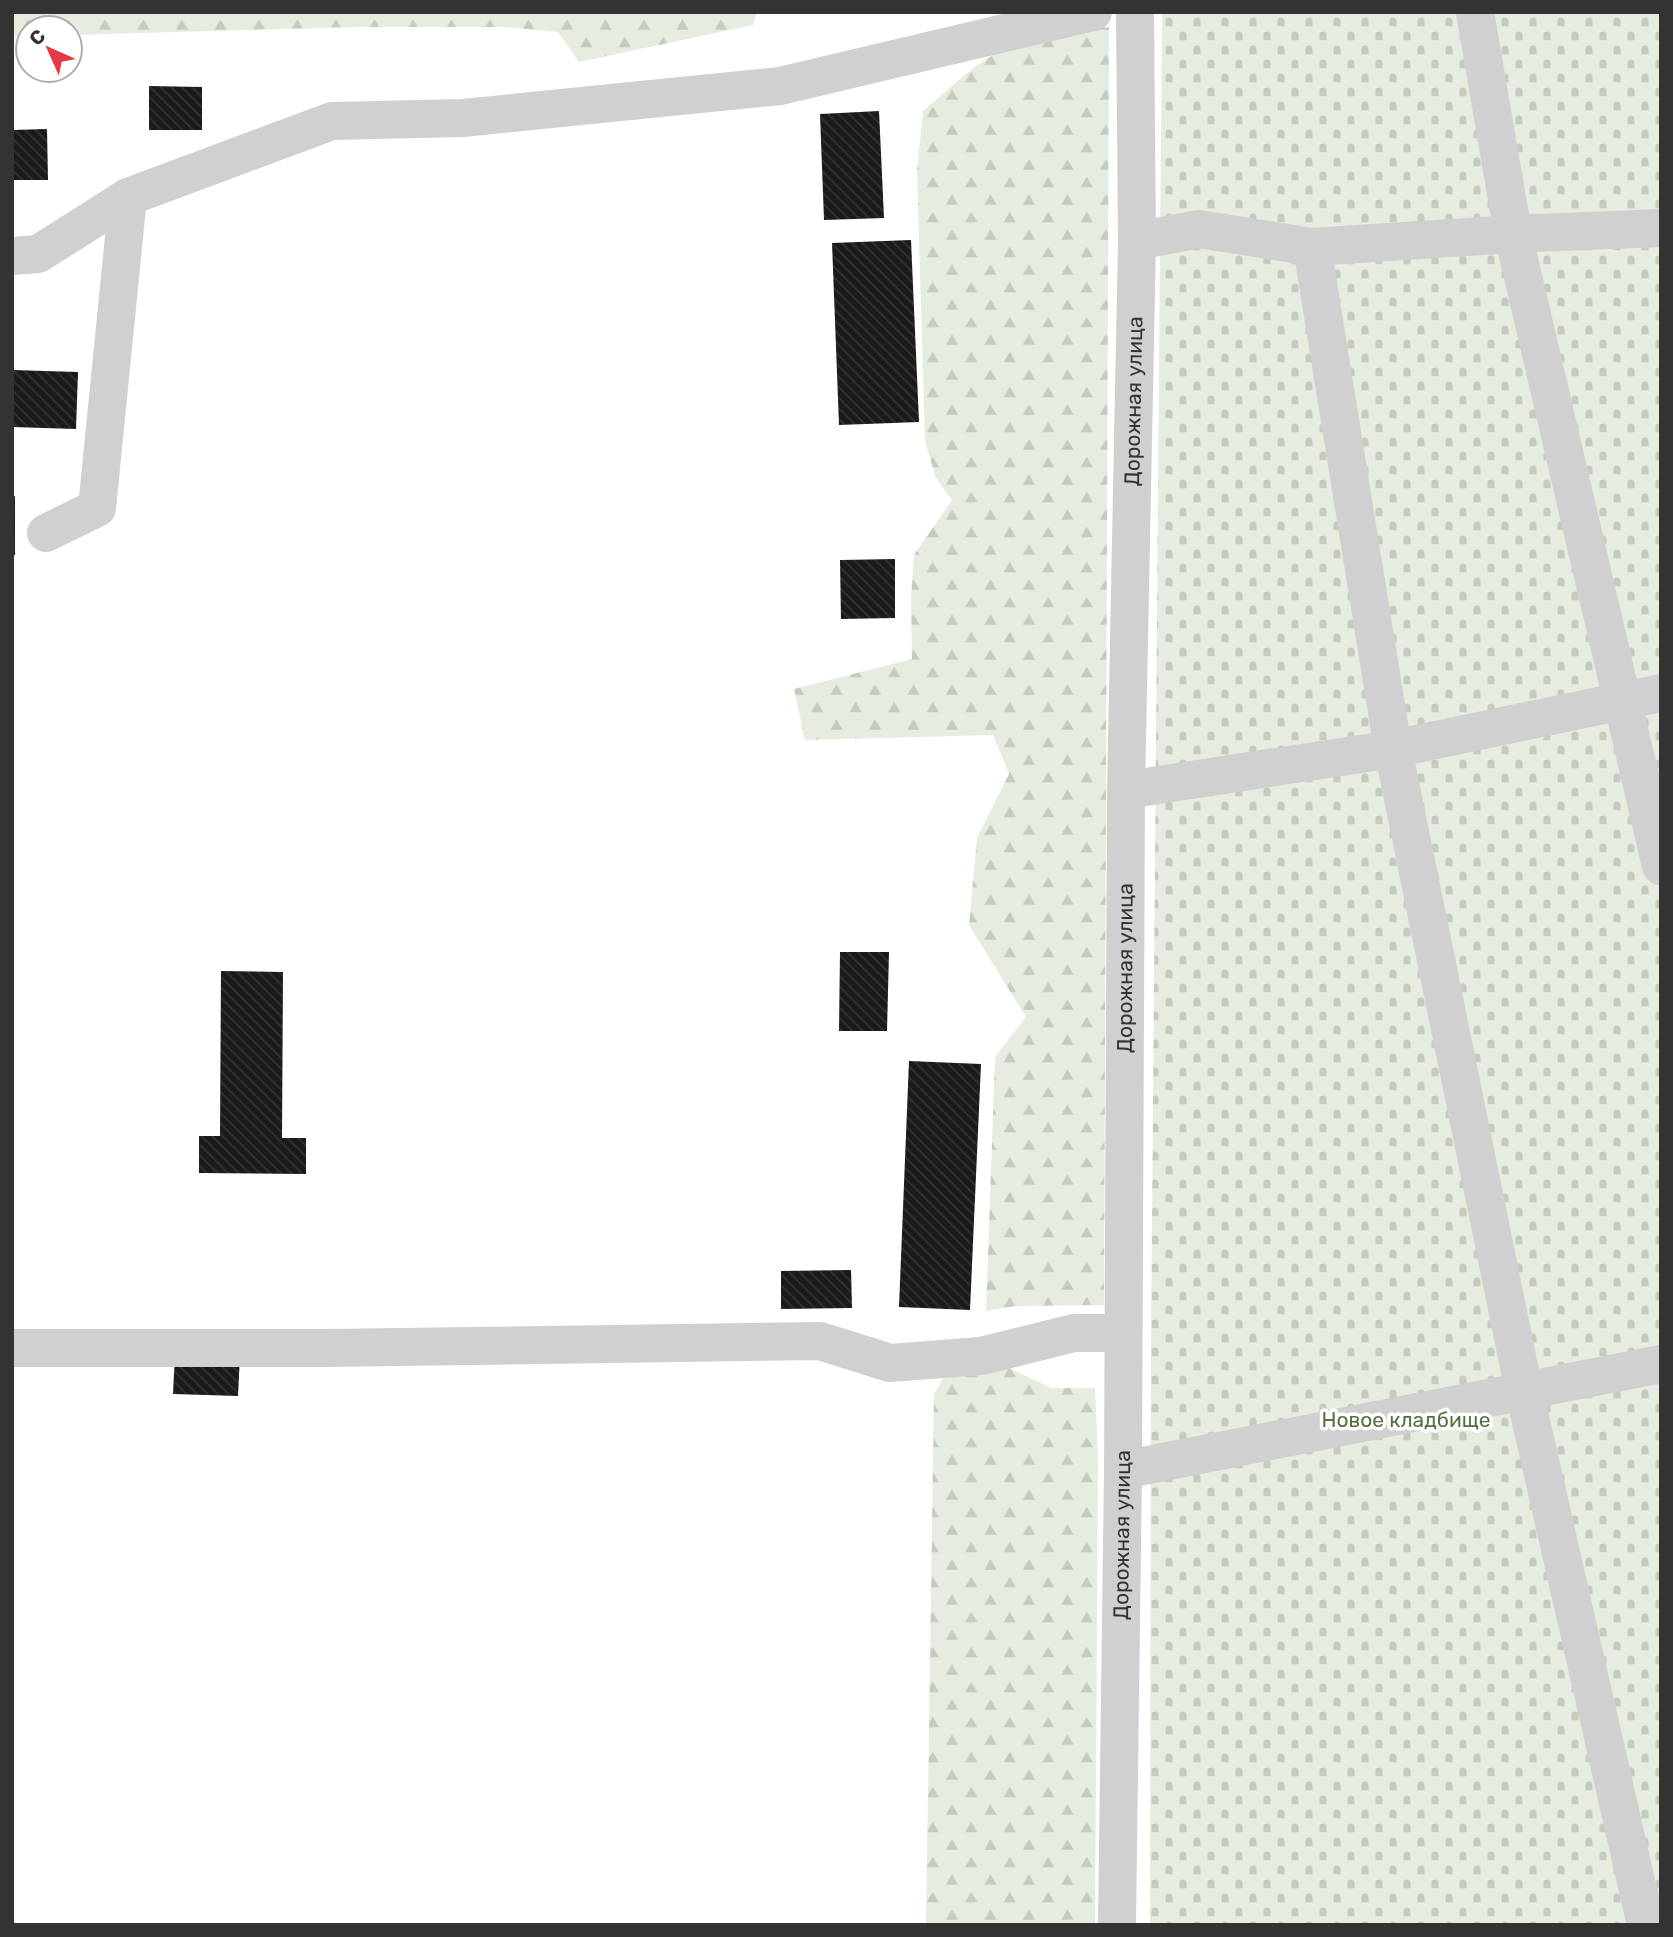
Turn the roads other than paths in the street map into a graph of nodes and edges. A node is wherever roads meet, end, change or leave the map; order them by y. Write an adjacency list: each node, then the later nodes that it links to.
1 (1093, 12): 4 (street)
2 (1135, 12): 7 (street, Дорожная улица)
3 (1475, 12): 6 (street)
4 (128, 197): 9 (street); 10 (street)
5 (1661, 229): 6 (street)
6 (1513, 234): 8 (street); 12 (street)
7 (1137, 241): 8 (street); 14 (street, Дорожная улица)
8 (1312, 247): 13 (street)
9 (12, 256)
10 (46, 534)
11 (1661, 693): 12 (street)
12 (1622, 702): 13 (street); 15 (street)
13 (1393, 749): 14 (street); 19 (street)
14 (1126, 790): 16 (street, Дорожная улица)
15 (1661, 866)
16 (1124, 1333): 17 (street); 20 (street, Дорожная улица)
17 (12, 1348)
18 (1661, 1364): 19 (street)
19 (1524, 1391): 20 (street); 22 (street)
20 (1123, 1470): 21 (street, Дорожная улица)
21 (1117, 1925)
22 (1646, 1925)

